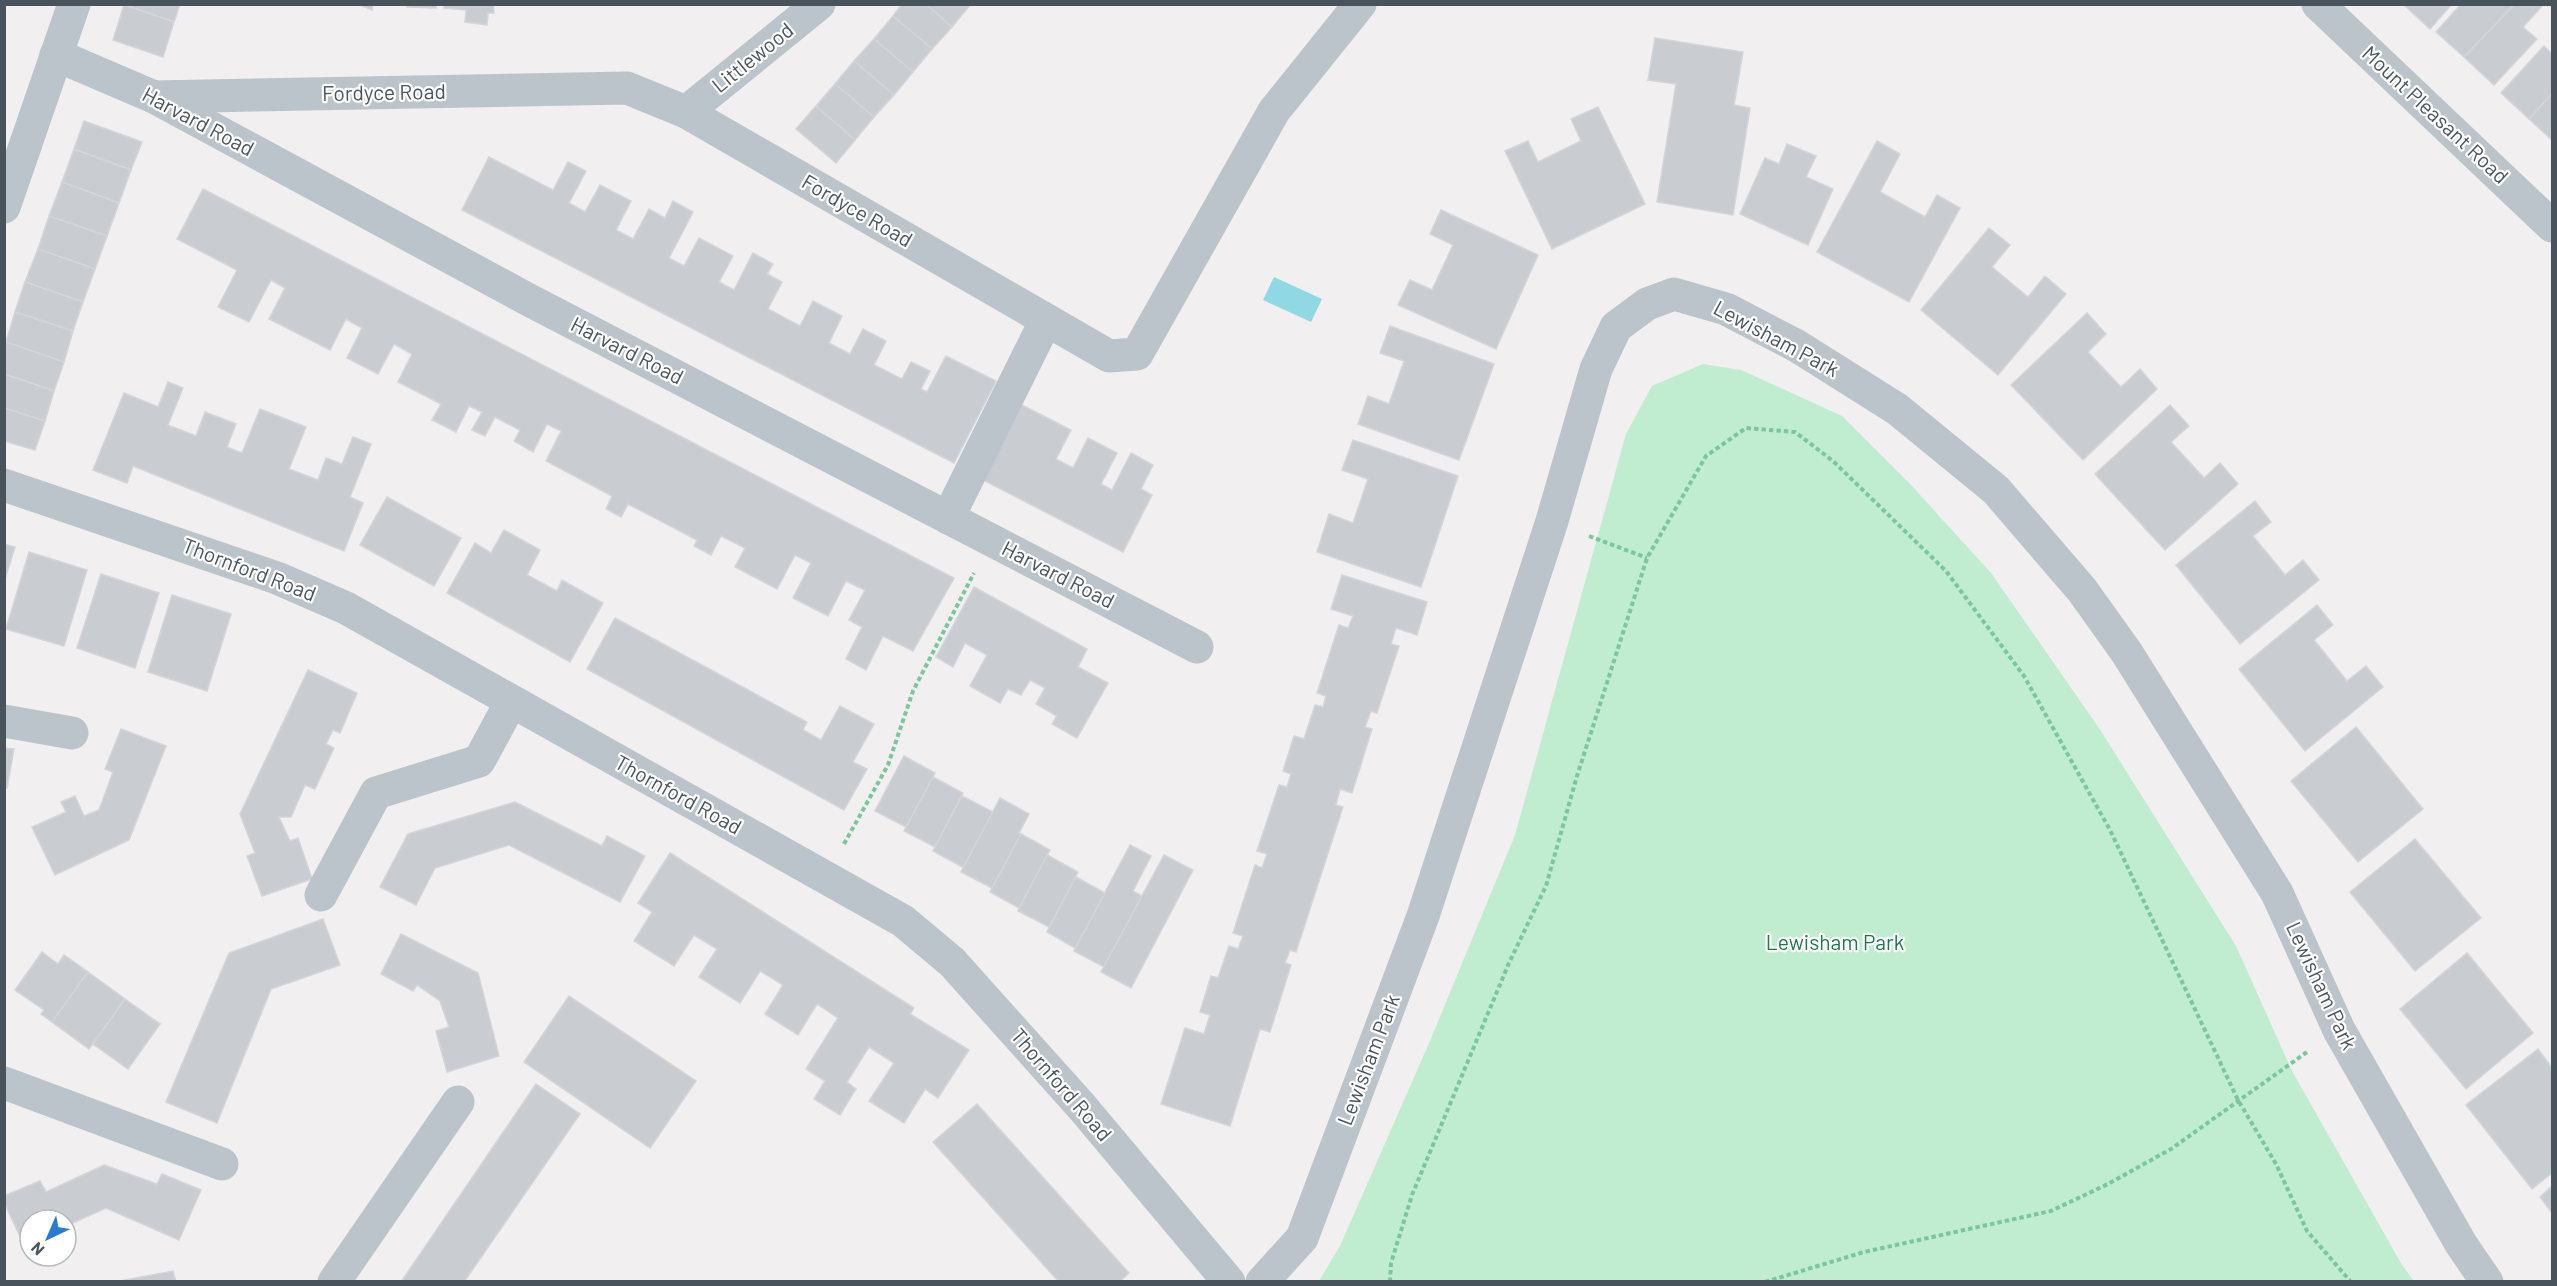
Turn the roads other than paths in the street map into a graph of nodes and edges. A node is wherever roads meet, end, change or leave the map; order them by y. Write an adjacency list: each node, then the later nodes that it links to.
1 (74, 4): 5 (street)
2 (819, 4): 7 (street, Littlewood)
3 (1360, 4): 10 (street, Fordyce Road)
4 (2318, 4): 9 (street, Mount Pleasant Road)
5 (56, 55): 6 (street, Harvard Road); 8 (street)
6 (154, 97): 7 (street, Fordyce Road); 12 (street, Harvard Road)
7 (686, 112): 10 (street, Fordyce Road)
8 (4, 207)
9 (2553, 226)
10 (1046, 320): 12 (street)
11 (4, 485): 14 (street, Thornford Road)
12 (948, 518): 13 (street, Harvard Road)
13 (1197, 647)
14 (512, 702): 17 (street); 22 (street, Thornford Road)
15 (4, 721): 16 (street)
16 (72, 733)
17 (321, 895)
18 (4, 1083): 20 (street)
19 (458, 1101): 21 (street)
20 (222, 1164)
21 (334, 1281)
22 (1229, 1281)
23 (1262, 1281): 24 (street, Lewisham Park)
24 (2487, 1281)

